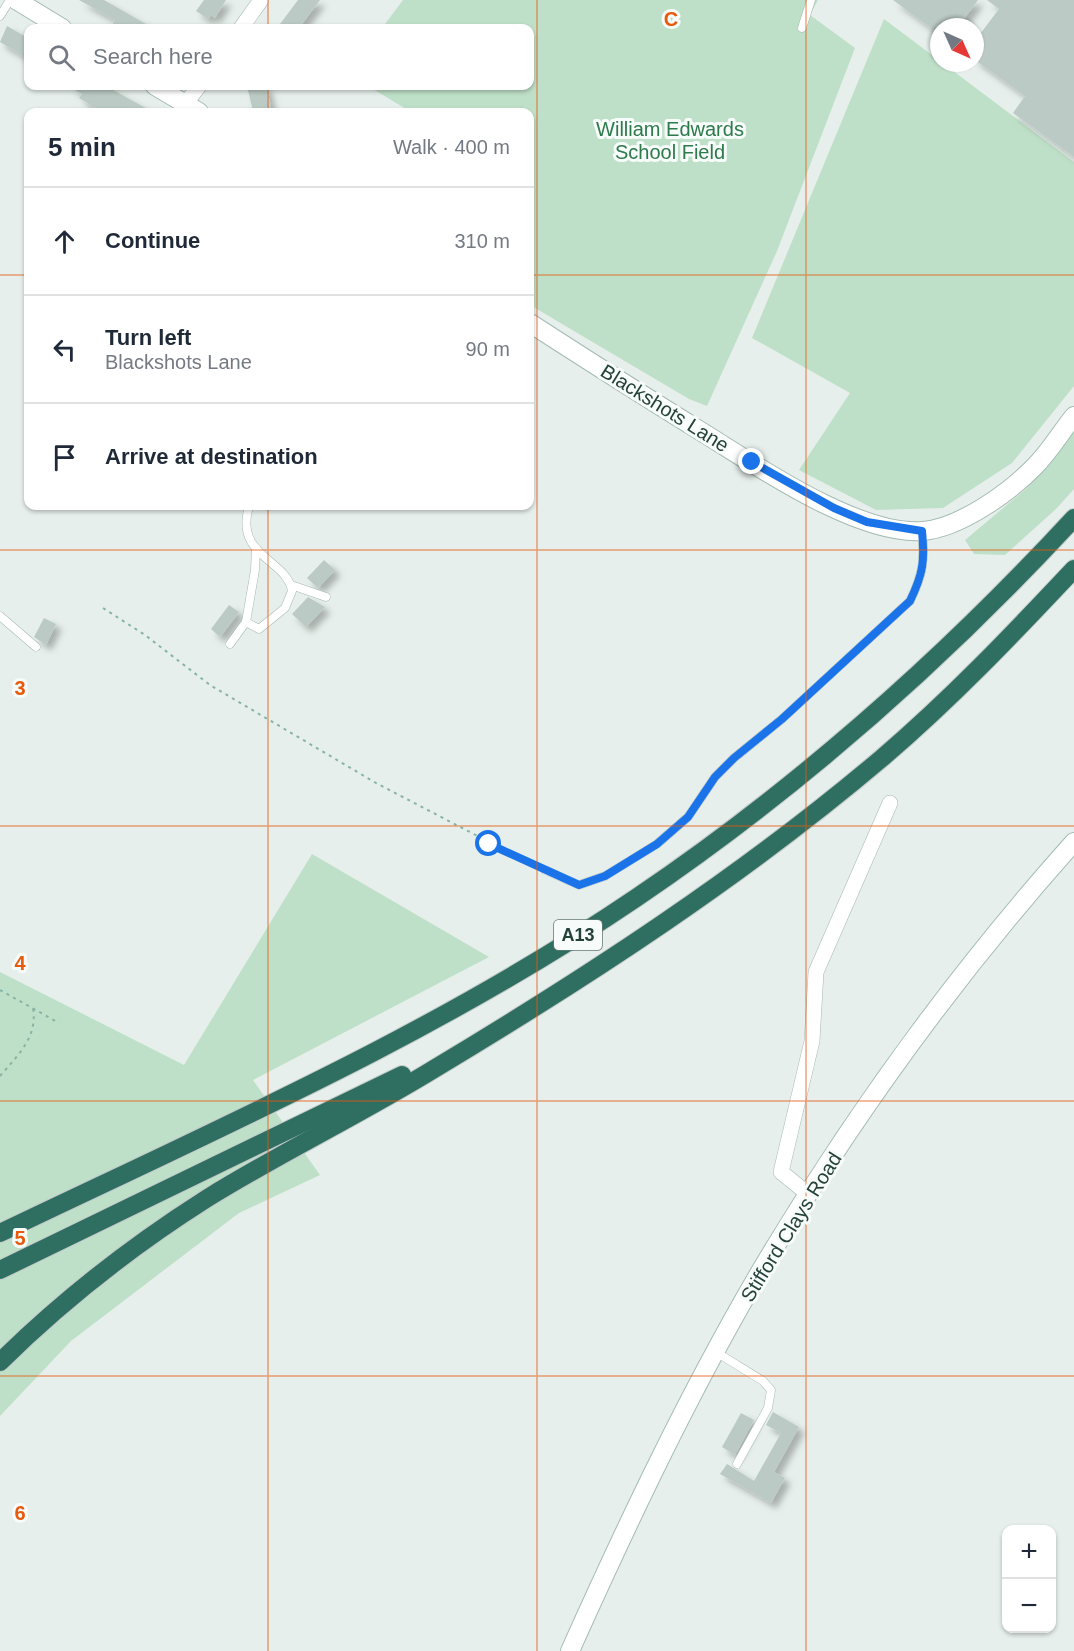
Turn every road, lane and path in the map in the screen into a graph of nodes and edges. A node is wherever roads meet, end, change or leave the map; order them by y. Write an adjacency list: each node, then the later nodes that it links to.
1 (10, 0): 5 (lane)
2 (16, 0): 6 (street)
3 (261, 0): 7 (street)
4 (812, 0): 8 (lane)
5 (0, 16)
6 (55, 24)
7 (244, 24)
8 (802, 28)
9 (162, 90): 11 (street)
10 (198, 90): 11 (street)
11 (192, 108)
12 (534, 326): 16 (street, Blackshots Lane)
13 (1074, 416): 16 (street, Blackshots Lane)
14 (248, 510): 17 (lane)
15 (1074, 518): 35 (highway, A13)
16 (922, 531): 28 (lane)
17 (256, 548): 19 (lane); 23 (lane)
18 (1074, 569): 29 (highway, A13)
19 (291, 585): 20 (lane); 23 (lane)
20 (326, 597)
21 (103, 608): 28 (path)
22 (0, 616): 25 (lane)
23 (246, 622): 24 (lane)
24 (230, 644)
25 (36, 646)
26 (890, 803): 34 (street)
27 (1074, 842): 34 (street, Stifford Clays Road)
28 (544, 870)
29 (569, 984): 36 (highway, A13); 38 (highway)
30 (0, 990): 31 (path)
31 (33, 1008): 32 (path); 33 (path)
32 (59, 1023)
33 (0, 1076)
34 (808, 1194): 37 (street, Stifford Clays Road)
35 (0, 1233)
36 (0, 1269)
37 (716, 1352): 39 (lane); 40 (street, Stifford Clays Road)
38 (0, 1362)
39 (737, 1464)
40 (570, 1651)

